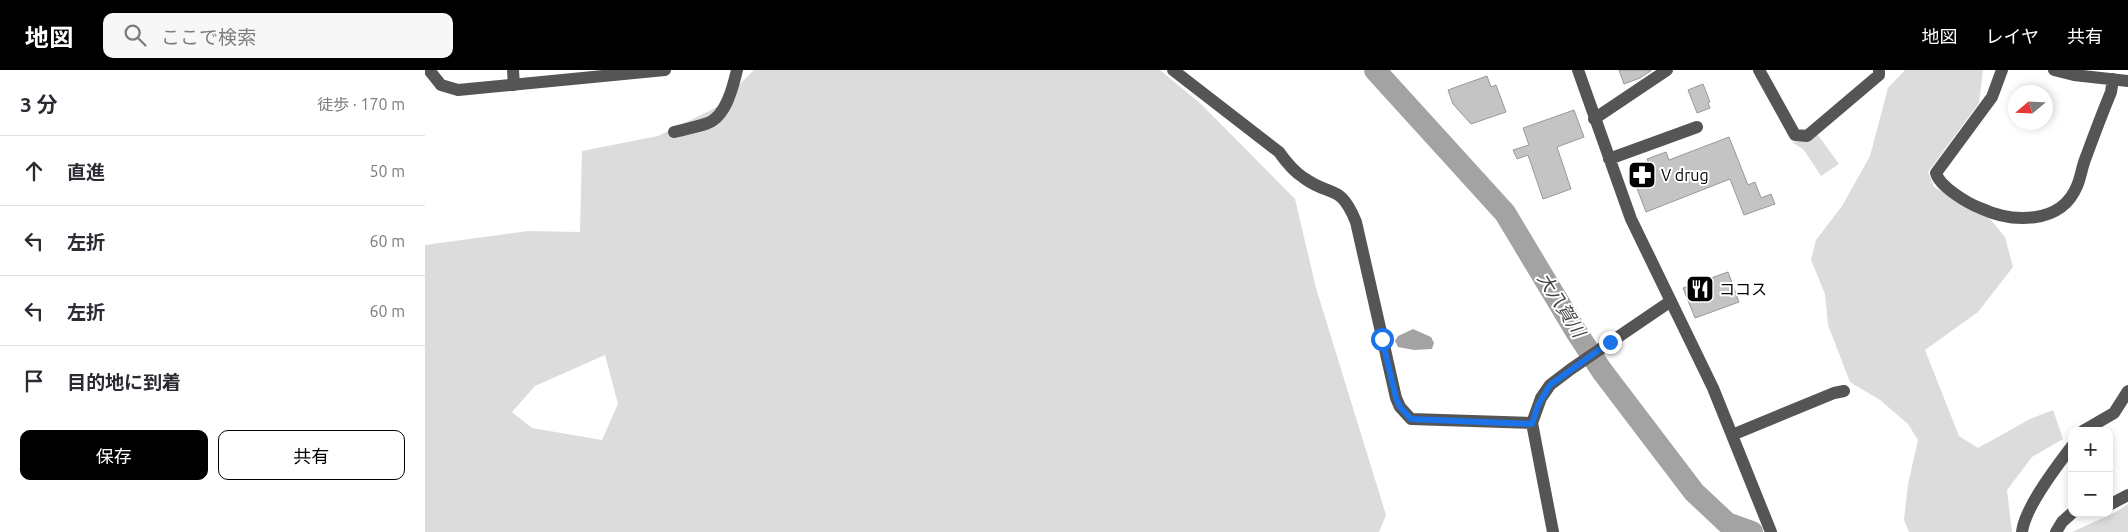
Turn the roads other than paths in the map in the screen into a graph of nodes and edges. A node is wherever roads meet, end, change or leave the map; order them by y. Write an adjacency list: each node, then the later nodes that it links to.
1 (429, 70): 14 (street)
2 (513, 70): 14 (street)
3 (665, 70): 14 (street)
4 (737, 70): 17 (street)
5 (1578, 70): 15 (street)
6 (1667, 70): 15 (street)
7 (1759, 70): 8 (street)
8 (1879, 70)
9 (2002, 70): 12 (street)
10 (2054, 70): 12 (street)
11 (1182, 72): 22 (street)
12 (2113, 79): 13 (street)
13 (2128, 81)
14 (514, 85)
15 (1594, 119): 18 (street)
16 (1697, 127): 18 (street)
17 (674, 132)
18 (1609, 159): 19 (street)
19 (1671, 301): 22 (street); 24 (street)
20 (1844, 391): 24 (street)
21 (2128, 391): 23 (street)
22 (1532, 424): 29 (street)
23 (2090, 427)
24 (1732, 435): 30 (street)
25 (2068, 452): 31 (street)
26 (2128, 495): 27 (street)
27 (2113, 503)
28 (2068, 517): 32 (street)
29 (1553, 532)
30 (1771, 532)
31 (2023, 532)
32 (2057, 532)

